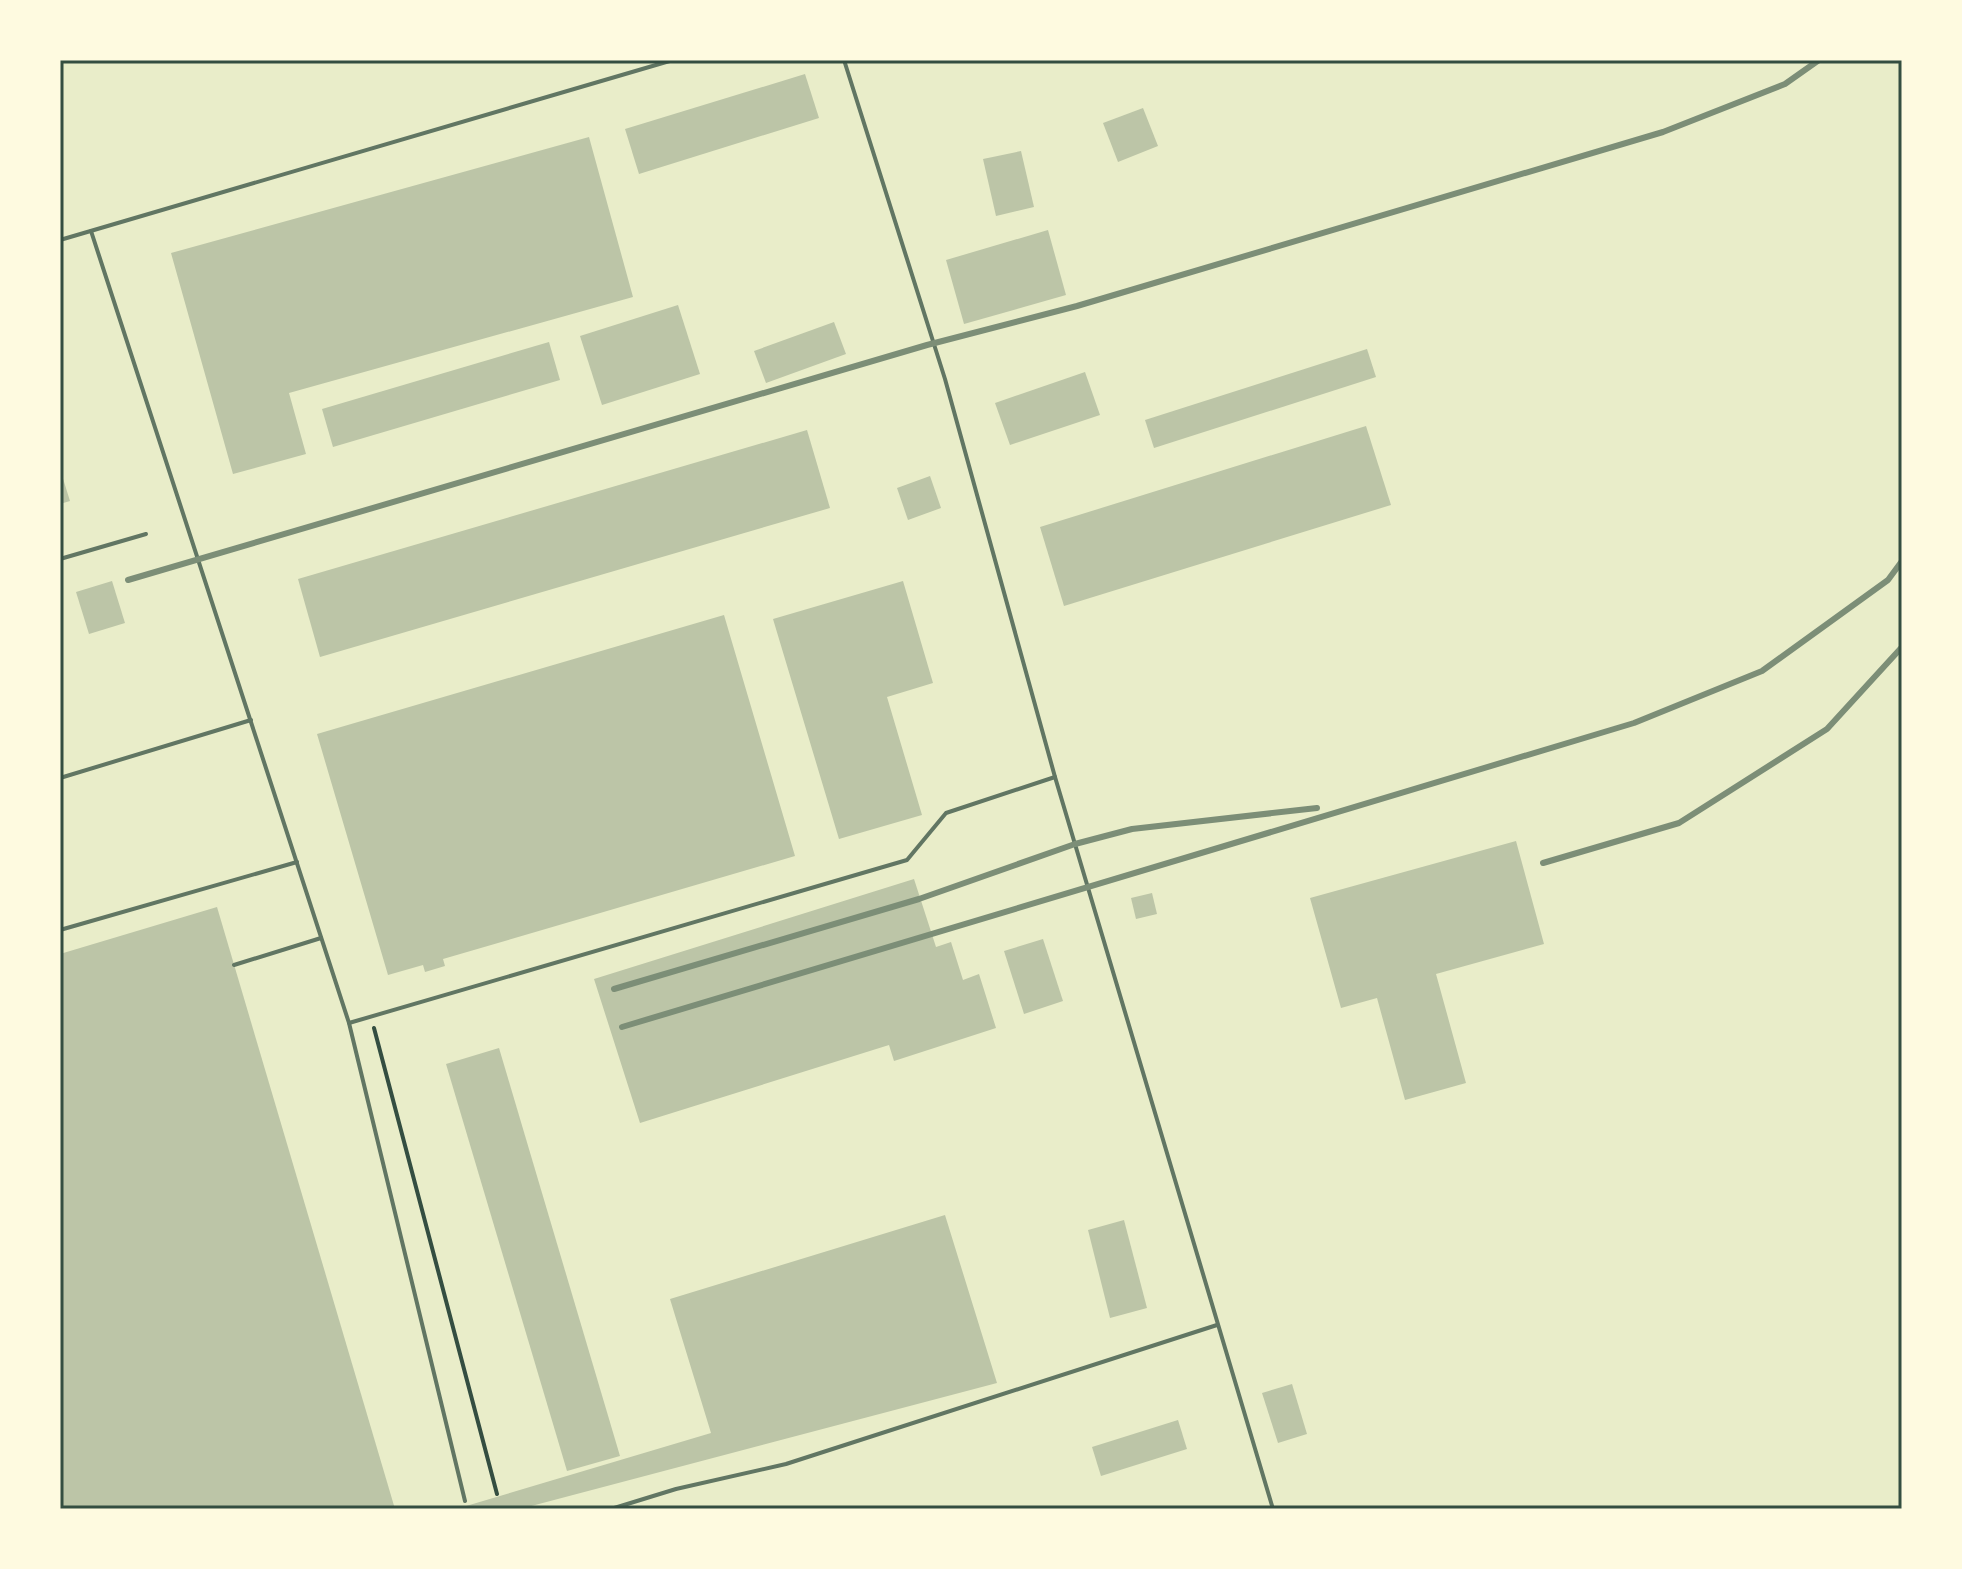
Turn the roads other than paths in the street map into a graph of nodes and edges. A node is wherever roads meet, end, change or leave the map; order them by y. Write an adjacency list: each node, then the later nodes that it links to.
1 (673, 60): 3 (lane)
2 (844, 60): 8 (lane)
3 (91, 231): 4 (lane); 7 (lane)
4 (60, 240)
5 (146, 534): 6 (lane)
6 (60, 559)
7 (251, 720): 9 (lane); 10 (lane)
8 (1055, 777): 14 (lane); 15 (lane)
9 (60, 778)
10 (297, 862): 11 (lane); 12 (lane)
11 (60, 930)
12 (321, 938): 13 (lane); 14 (lane)
13 (234, 965)
14 (349, 1023): 16 (lane)
15 (1218, 1325): 17 (lane); 18 (lane)
16 (465, 1501)
17 (611, 1509)
18 (1273, 1509)

